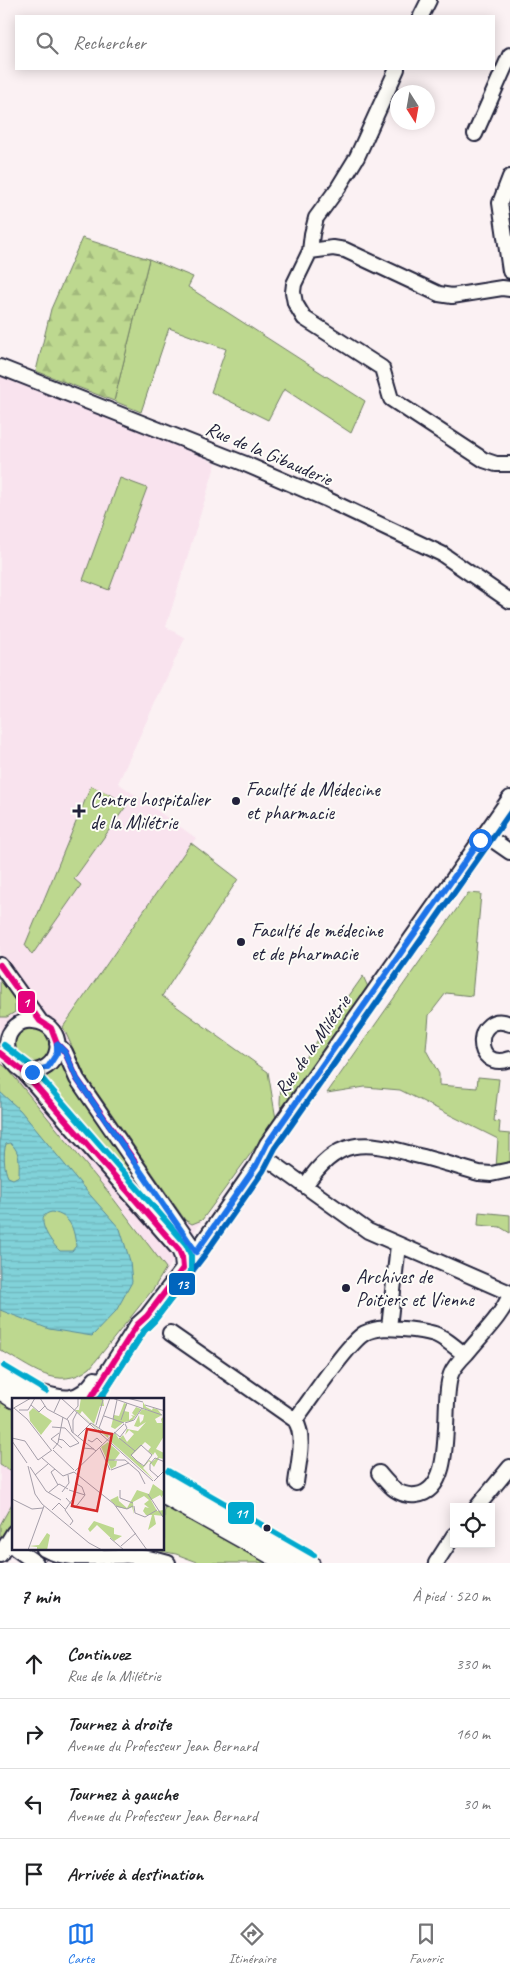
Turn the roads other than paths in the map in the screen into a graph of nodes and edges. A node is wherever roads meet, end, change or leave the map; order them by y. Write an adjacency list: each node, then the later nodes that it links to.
1 (429, 0): 2 (street)
2 (422, 15)
3 (510, 55): 5 (street)
4 (397, 70): 7 (street)
5 (475, 134)
6 (510, 177): 8 (street)
7 (310, 251): 9 (street); 11 (street)
8 (510, 271)
9 (510, 289)
10 (0, 367): 12 (street, Rue de la Gibauderie)
11 (510, 464)
12 (510, 601)
13 (510, 798): 14 (street, Rue de la Milétrie)
14 (484, 834): 15 (street); 26 (street, Rue de la Milétrie)
15 (510, 852)
16 (0, 965): 17 (street)
17 (17, 990): 18 (street); 19 (street)
18 (40, 1022): 19 (street); 22 (street)
19 (19, 1023): 21 (street)
20 (510, 1024): 24 (street)
21 (4, 1035): 23 (street)
22 (57, 1044): 25 (street); 31 (street)
23 (5, 1055): 25 (street)
24 (510, 1060)
25 (23, 1071): 29 (street)
26 (262, 1155): 28 (street); 31 (street, Rue de la Milétrie)
27 (510, 1170): 28 (street)
28 (305, 1186): 30 (street)
29 (132, 1196): 31 (street); 32 (street)
30 (398, 1245): 33 (street); 35 (street)
31 (196, 1252): 32 (street, Rue de la Milétrie)
32 (183, 1268): 34 (street, Rue de la Milétrie)
33 (510, 1294): 38 (street)
34 (151, 1320): 37 (street, Rue de la Milétrie); 44 (street, Rue de la Milétrie)
35 (390, 1328): 38 (street); 45 (street)
36 (170, 1333): 45 (street)
37 (120, 1351): 41 (street); 43 (street, Rue de la Milétrie)
38 (465, 1354): 47 (street)
39 (0, 1374): 41 (main road)
40 (0, 1390): 41 (main road)
41 (19, 1394): 42 (main road)
42 (37, 1398)
43 (91, 1398)
44 (103, 1398)
45 (295, 1420): 49 (street)
46 (510, 1467): 51 (street)
47 (379, 1473)
48 (165, 1480): 60 (main road)
49 (296, 1483)
50 (165, 1497): 59 (main road)
51 (480, 1503)
52 (450, 1540): 61 (street)
53 (9, 1550): 56 (street)
54 (46, 1550): 55 (street)
55 (124, 1556): 57 (street); 58 (street)
56 (36, 1563)
57 (96, 1563)
58 (168, 1563)
59 (286, 1563)
60 (310, 1563)
61 (436, 1563)

